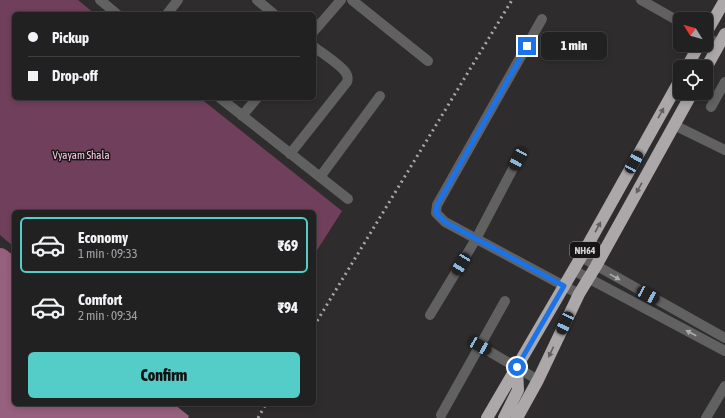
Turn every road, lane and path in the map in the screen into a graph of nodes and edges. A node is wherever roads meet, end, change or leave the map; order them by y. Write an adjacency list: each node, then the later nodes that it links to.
1 (100, 0): 8 (street)
2 (178, 0): 9 (street)
3 (257, 0): 10 (street)
4 (341, 0): 14 (street)
5 (352, 0): 18 (street)
6 (641, 0): 11 (street)
7 (724, 0): 13 (highway)
8 (115, 12)
9 (169, 12)
10 (272, 12)
11 (673, 18)
12 (542, 19): 33 (street)
13 (713, 20)
14 (316, 29)
15 (723, 37): 17 (highway)
16 (316, 49): 29 (street)
17 (710, 60)
18 (428, 61)
19 (725, 82): 25 (street)
20 (673, 93): 34 (highway, NH64, one-way to 20)
21 (380, 96): 31 (street)
22 (222, 100): 26 (street)
23 (255, 100): 26 (street)
24 (688, 100): 27 (highway, NH64)
25 (711, 107)
26 (242, 116): 29 (street)
27 (674, 124): 28 (street); 35 (highway, NH64, one-way to 35)
28 (725, 150)
29 (290, 154): 31 (street)
30 (518, 159): 33 (street)
31 (320, 177): 32 (street)
32 (348, 199)
33 (476, 239): 38 (street); 41 (street)
34 (581, 257): 35 (street); 36 (highway, NH64)
35 (596, 266): 37 (highway, NH64); 42 (street, one-way to 42)
36 (573, 270): 37 (street); 38 (highway, NH64)
37 (588, 278): 39 (highway, NH64); 44 (street, one-way to 37)
38 (564, 286): 39 (street); 45 (highway, NH64)
39 (579, 294): 46 (highway, NH64, one-way to 46)
40 (505, 301): 43 (street)
41 (430, 315)
42 (725, 338)
43 (480, 346): 45 (street); 48 (street)
44 (725, 352)
45 (517, 367): 46 (street); 49 (highway, NH64); 50 (highway)
46 (538, 380): 51 (highway, NH64)
47 (725, 386): 52 (street)
48 (441, 415)
49 (487, 418)
50 (504, 418)
51 (517, 418)
52 (706, 418)

